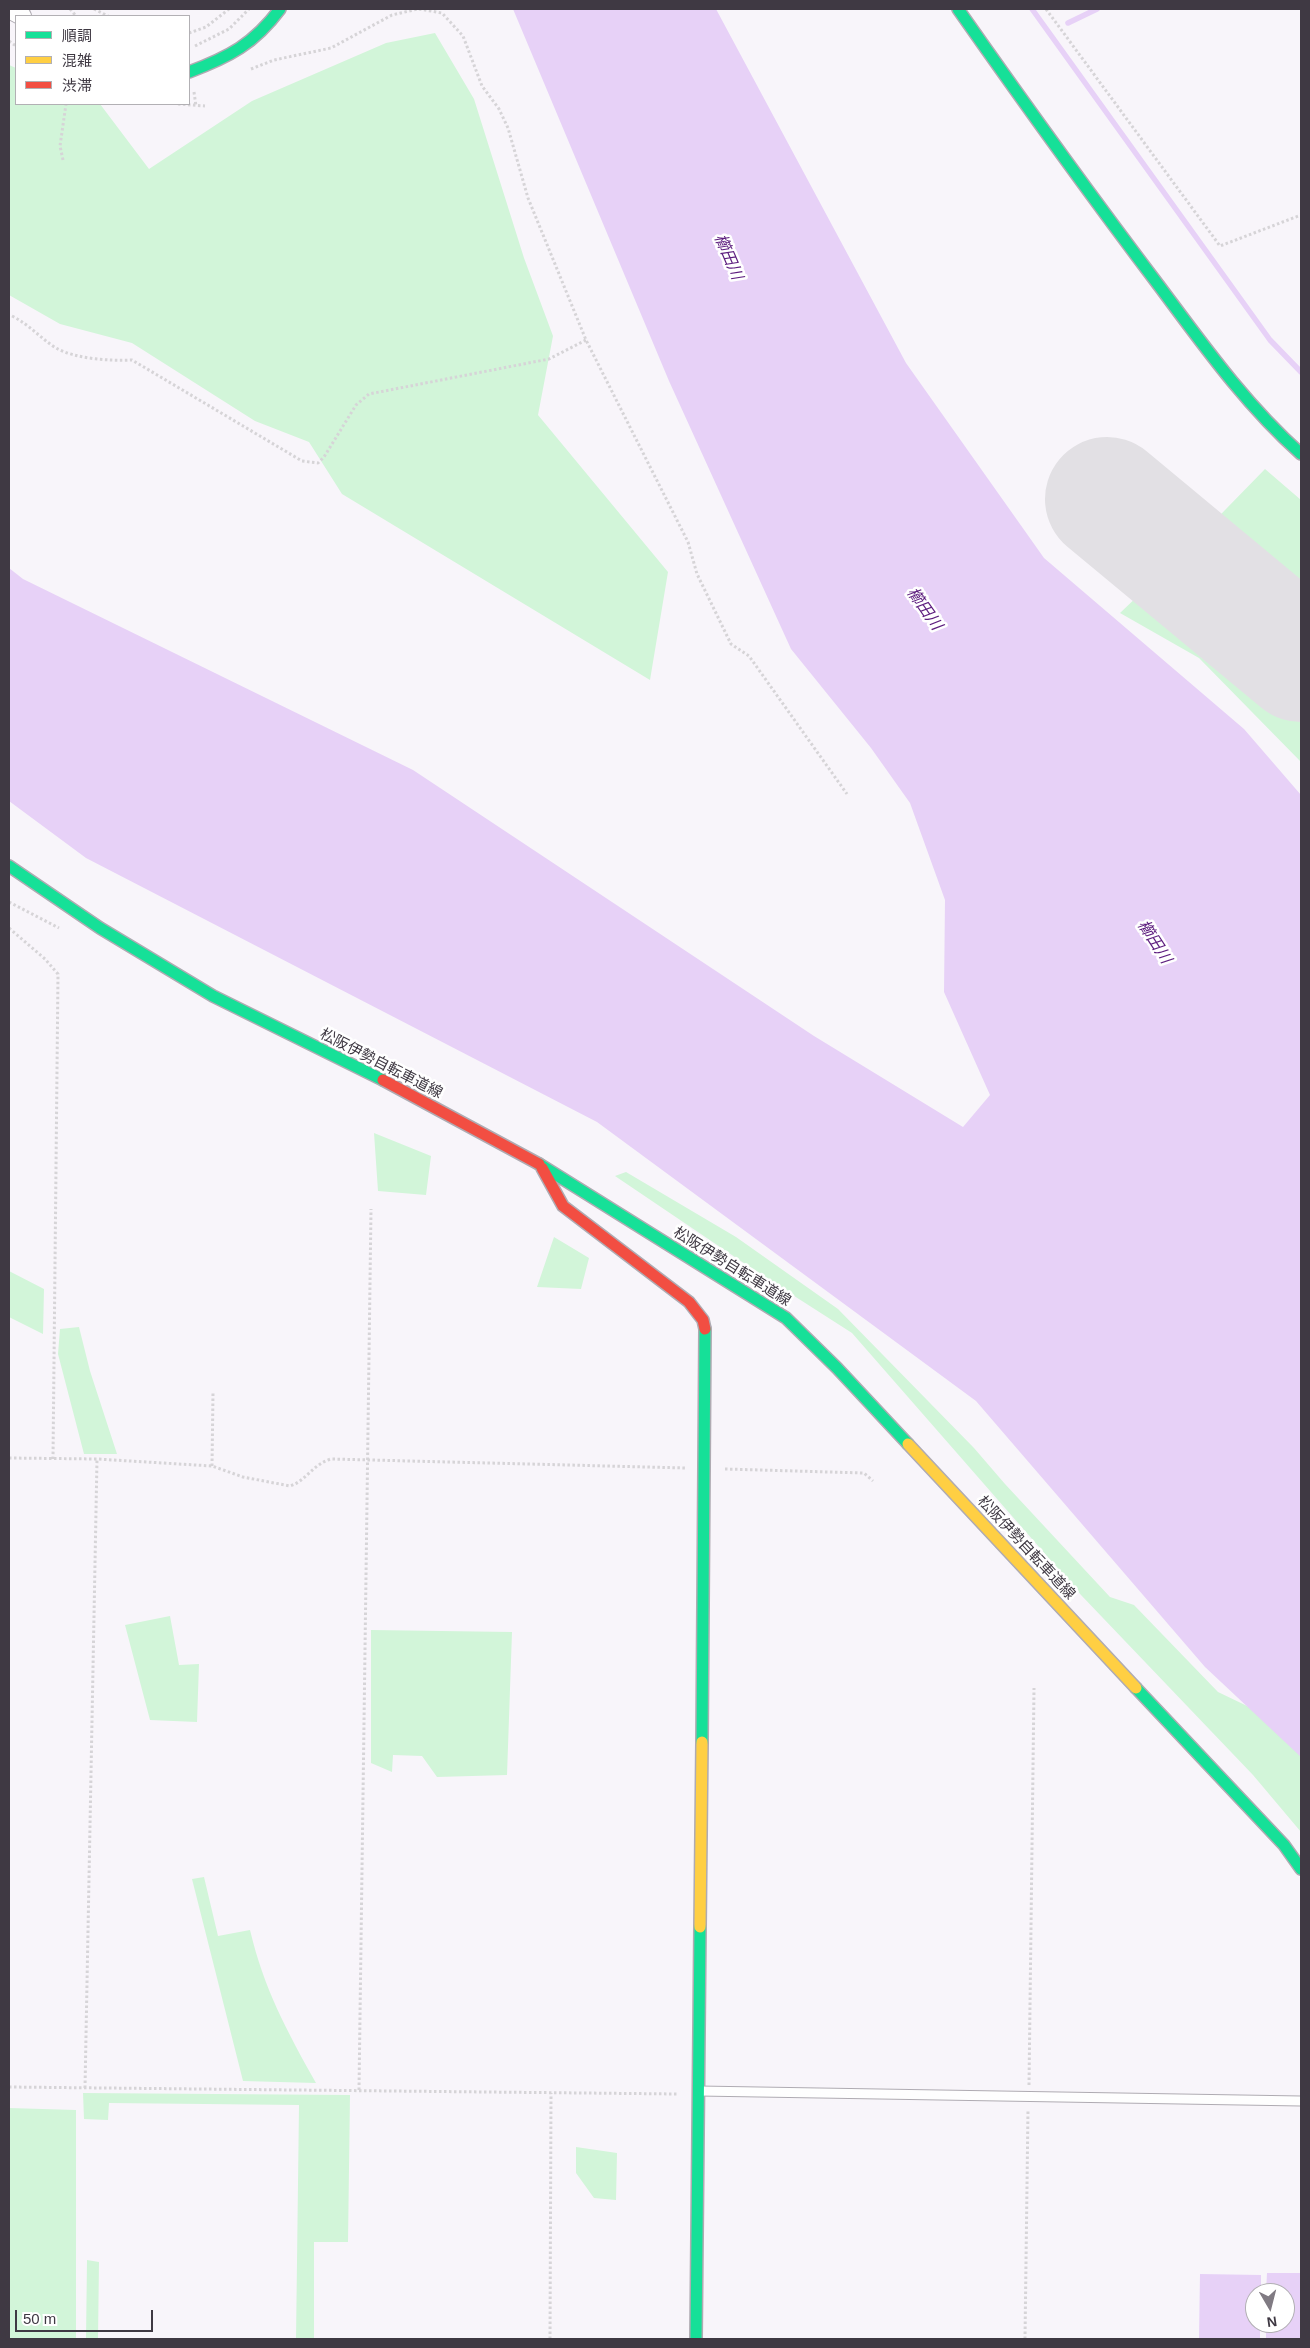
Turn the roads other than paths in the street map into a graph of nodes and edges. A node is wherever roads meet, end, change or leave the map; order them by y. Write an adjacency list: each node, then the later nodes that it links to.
1 (9, 9): 4 (street)
2 (280, 9): 5 (street)
3 (958, 9): 6 (street)
4 (20, 15)
5 (190, 72)
6 (1301, 454)
7 (9, 866): 8 (street, 松阪伊勢自転車道線)
8 (542, 1166): 9 (street, 松阪伊勢自転車道線); 10 (street)
9 (1301, 1869)
10 (698, 2092): 11 (lane); 12 (street)
11 (1301, 2101)
12 (696, 2339)

